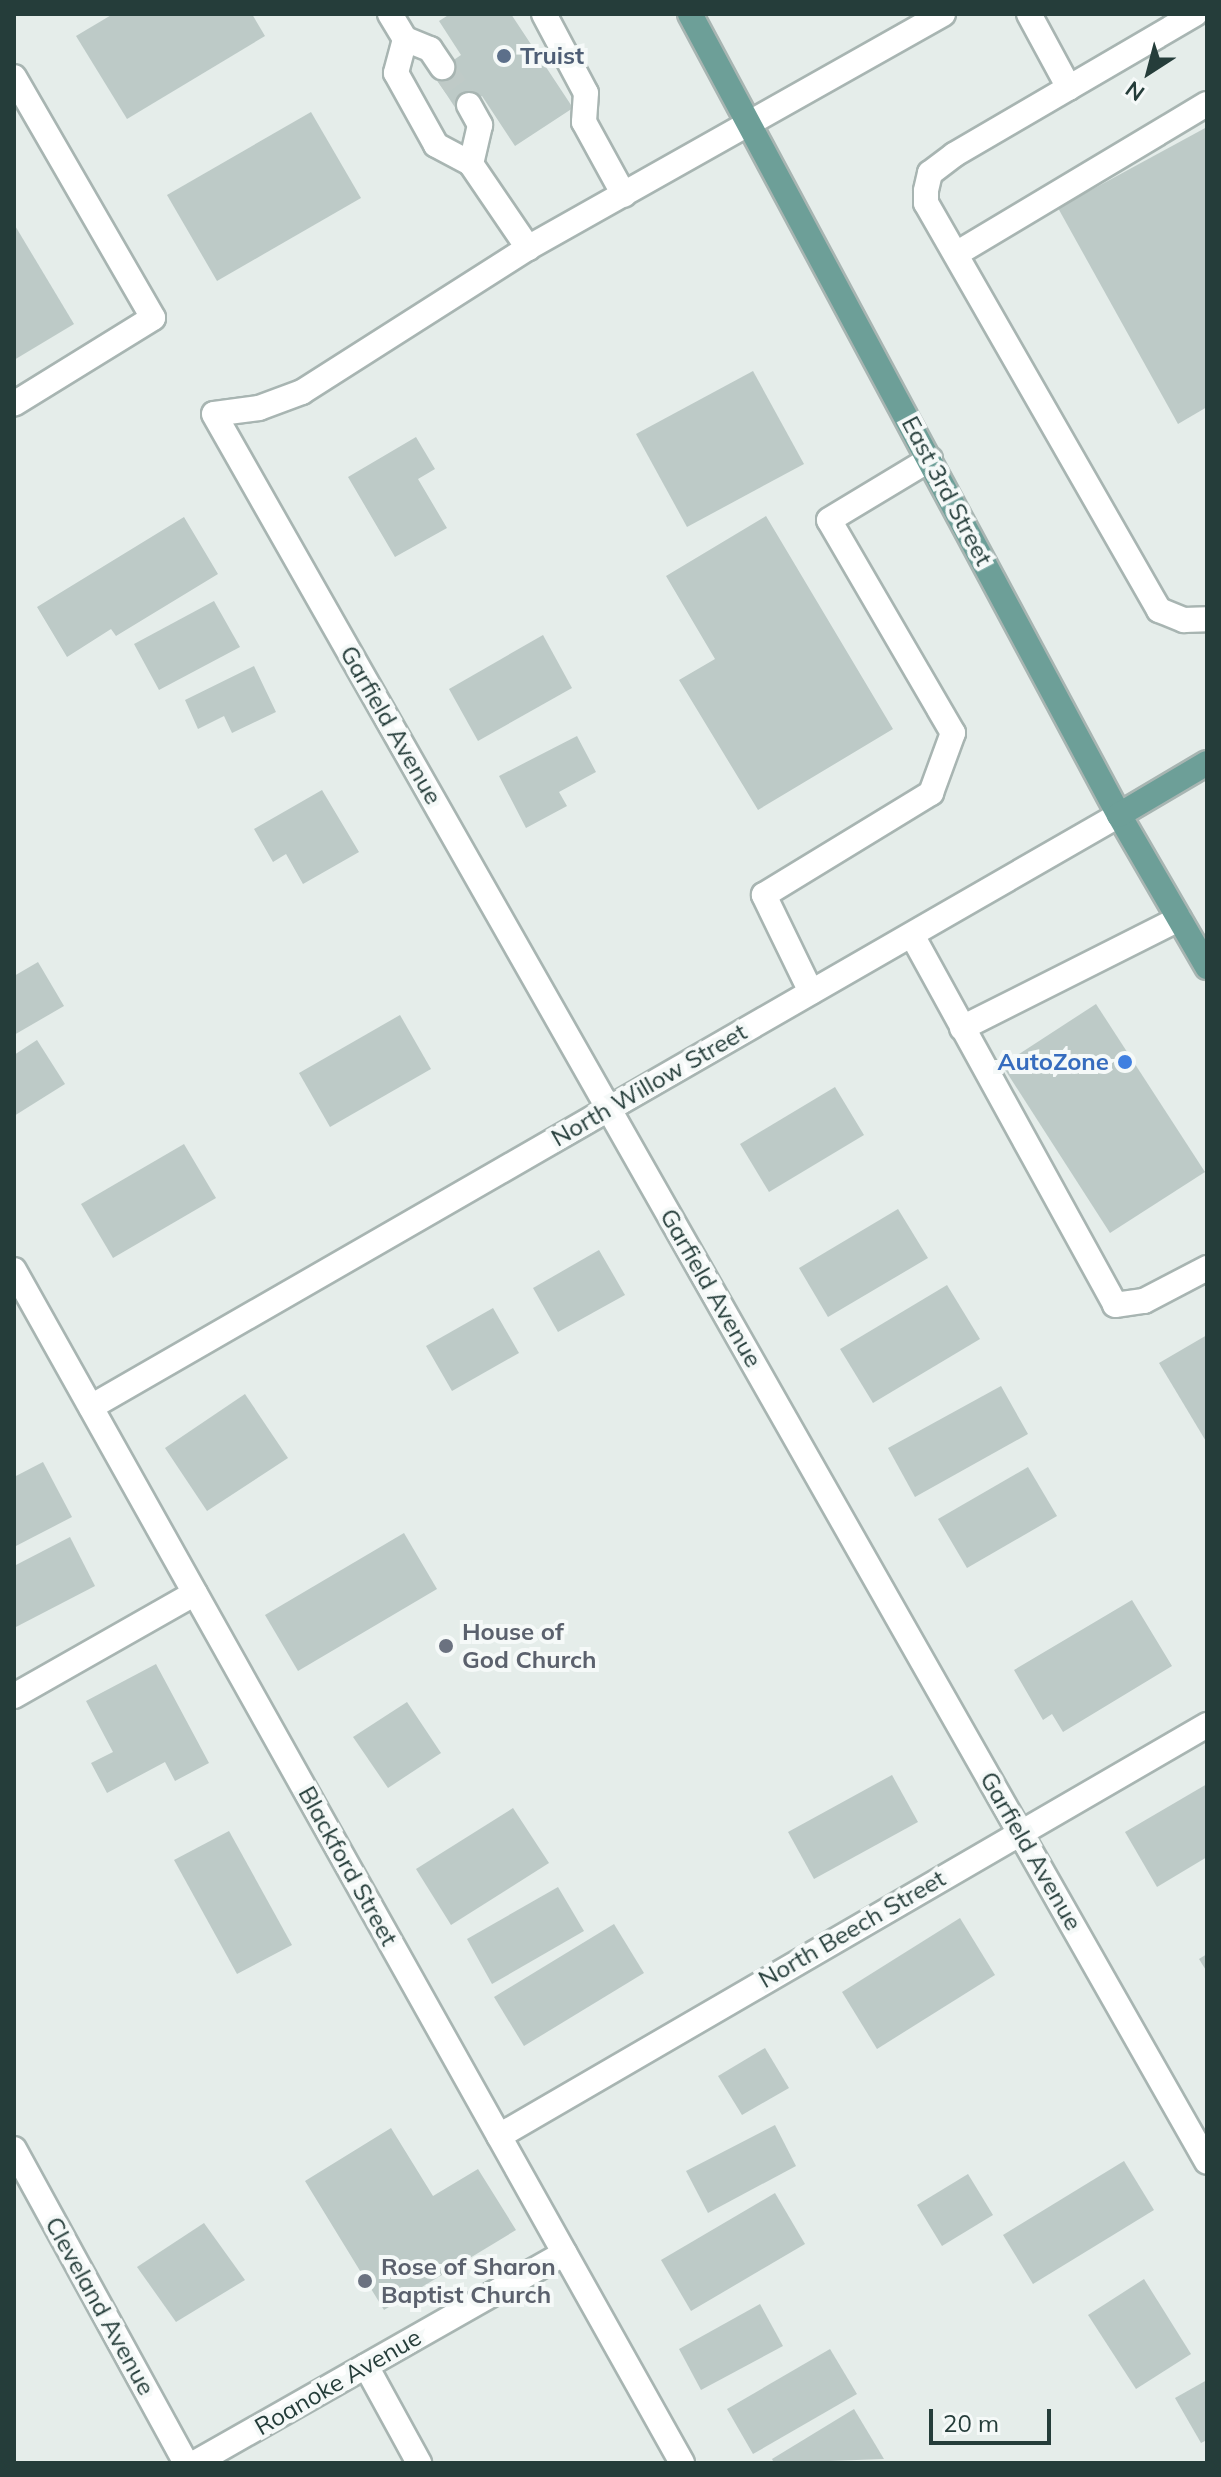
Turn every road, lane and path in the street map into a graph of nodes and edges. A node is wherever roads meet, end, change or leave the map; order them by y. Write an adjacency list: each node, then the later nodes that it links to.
1 (390, 14): 7 (street)
2 (544, 14): 15 (street)
3 (690, 14): 13 (main road, East 3rd Street)
4 (943, 14): 13 (street)
5 (1029, 14): 10 (street)
6 (1195, 14): 10 (street)
7 (405, 39): 8 (street); 14 (street)
8 (442, 67)
9 (14, 77): 18 (street)
10 (1069, 88): 17 (street)
11 (1207, 104): 17 (street)
12 (469, 105): 14 (street)
13 (751, 121): 15 (street); 19 (main road, East 3rd Street)
14 (471, 164): 16 (street)
15 (624, 195): 16 (street)
16 (528, 248): 28 (street, Garfield Avenue)
17 (956, 254): 20 (street)
18 (14, 404)
19 (930, 459): 22 (main road, East 3rd Street); 26 (street)
20 (1207, 619)
21 (1207, 763): 22 (main road, North Willow Street)
22 (1119, 815): 23 (main road, East 3rd Street); 24 (street, North Willow Street)
23 (1179, 919): 25 (main road, East 3rd Street); 27 (street)
24 (912, 935): 26 (street, North Willow Street); 27 (street)
25 (1207, 967)
26 (811, 992): 28 (street, North Willow Street)
27 (962, 1028): 29 (street)
28 (609, 1109): 31 (street, North Willow Street); 35 (street, Garfield Avenue)
29 (1207, 1268)
30 (14, 1270): 31 (street, Blackford Street)
31 (91, 1407): 32 (street, Blackford Street)
32 (195, 1593): 33 (street); 36 (street, Blackford Street)
33 (14, 1696)
34 (1207, 1725): 35 (street, North Beech Street)
35 (1019, 1830): 36 (street, North Beech Street); 38 (street, Garfield Avenue)
36 (499, 2136): 39 (street, Blackford Street)
37 (14, 2149): 41 (street, Cleveland Avenue)
38 (1207, 2162)
39 (564, 2253): 40 (street, Roanoke Avenue); 44 (street, Blackford Street)
40 (366, 2366): 42 (street, Roanoke Avenue); 43 (street)
41 (186, 2463)
42 (195, 2463)
43 (419, 2463)
44 (682, 2463)

